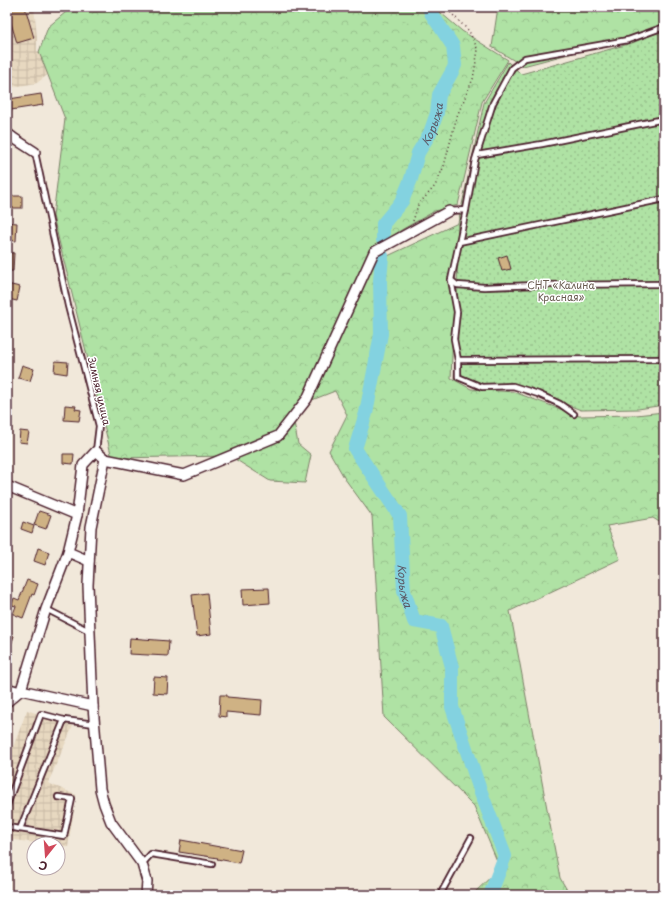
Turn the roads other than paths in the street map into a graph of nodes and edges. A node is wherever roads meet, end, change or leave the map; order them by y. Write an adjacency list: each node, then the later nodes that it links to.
1 (664, 27): 5 (lane)
2 (664, 119): 5 (lane)
3 (7, 133): 4 (street, Зимняя улица)
4 (35, 152): 15 (lane, Зимняя улица)
5 (477, 155): 8 (lane)
6 (664, 199): 9 (lane)
7 (449, 210): 8 (lane); 16 (street)
8 (466, 210): 9 (lane)
9 (459, 242): 10 (lane)
10 (450, 280): 11 (lane); 12 (lane)
11 (664, 284)
12 (458, 360): 13 (lane); 14 (lane)
13 (664, 360)
14 (574, 414)
15 (96, 451): 16 (street); 18 (street)
16 (105, 459): 20 (street)
17 (7, 486): 18 (street)
18 (77, 515): 19 (street)
19 (68, 552): 20 (street); 21 (street)
20 (89, 561): 22 (street)
21 (46, 609): 22 (lane); 24 (street)
22 (89, 631): 26 (street)
23 (7, 686): 24 (lane)
24 (21, 690): 25 (street); 26 (street)
25 (7, 702)
26 (94, 706): 28 (street)
27 (64, 720): 28 (lane); 30 (lane); 32 (lane)
28 (95, 724): 34 (street)
29 (58, 797): 32 (lane)
30 (7, 805)
31 (7, 827): 32 (lane)
32 (20, 829)
33 (471, 838): 37 (lane)
34 (142, 864): 35 (lane); 36 (street)
35 (212, 864)
36 (146, 895)
37 (440, 895)

